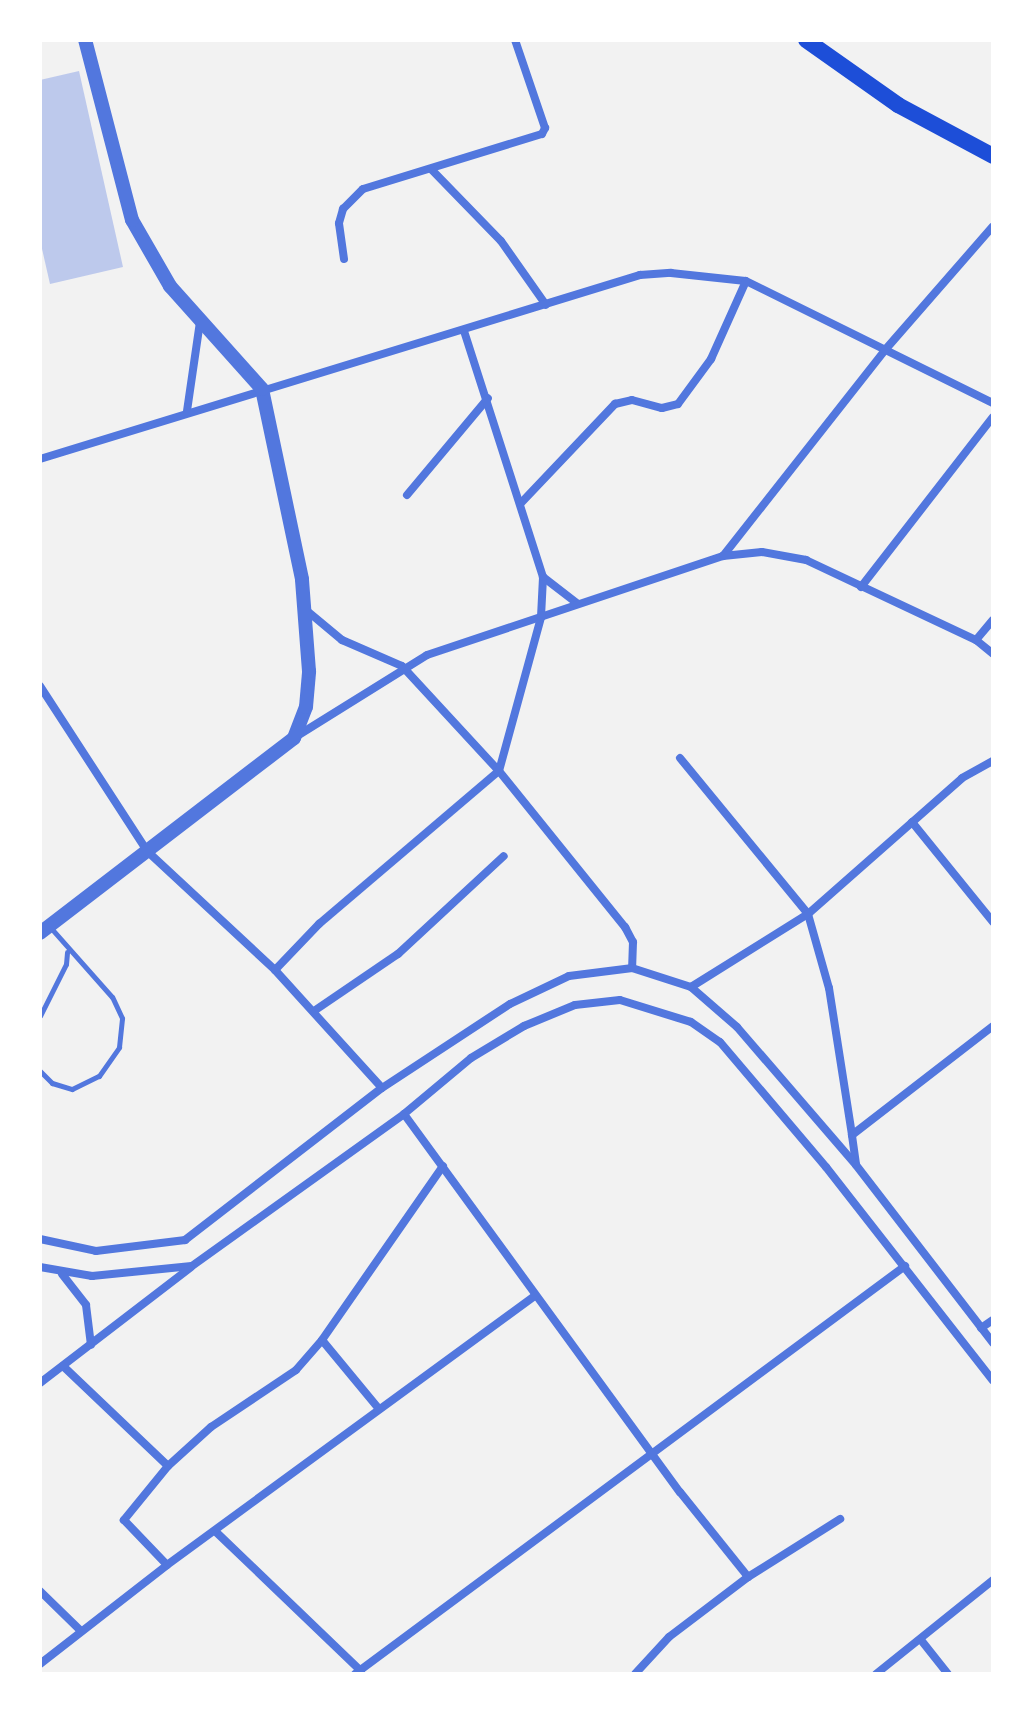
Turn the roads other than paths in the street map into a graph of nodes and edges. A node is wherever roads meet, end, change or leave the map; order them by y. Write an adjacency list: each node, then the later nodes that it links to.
1 (85, 40): 10 (street)
2 (515, 40): 5 (street)
3 (810, 41): 4 (main road)
4 (993, 156)
5 (431, 169): 7 (street); 9 (street)
6 (993, 226): 12 (street)
7 (344, 259)
8 (746, 281): 9 (street); 12 (street); 20 (street)
9 (546, 305): 11 (street)
10 (200, 322): 13 (street); 16 (street)
11 (464, 331): 13 (street); 14 (street)
12 (885, 350): 15 (street); 21 (street)
13 (262, 389): 16 (street); 25 (street)
14 (488, 398): 19 (street); 20 (street)
15 (993, 403)
16 (187, 411): 18 (street)
17 (993, 417): 23 (street)
18 (40, 459)
19 (407, 495)
20 (521, 503): 22 (street)
21 (723, 556): 23 (street); 24 (street)
22 (543, 577): 24 (street); 26 (street)
23 (861, 587): 28 (street)
24 (578, 604): 26 (street)
25 (305, 609): 30 (street); 32 (street)
26 (541, 617): 30 (street); 35 (street)
27 (993, 620): 28 (street)
28 (976, 640): 29 (street)
29 (993, 654)
30 (402, 666): 32 (street); 35 (street)
31 (40, 686): 37 (street)
32 (294, 738): 37 (street)
33 (680, 758): 39 (street)
34 (993, 761): 36 (street)
35 (499, 771): 43 (street); 44 (street)
36 (912, 822): 39 (street); 40 (street)
37 (147, 851): 41 (street); 44 (street)
38 (504, 856): 46 (street)
39 (808, 914): 45 (street); 52 (street)
40 (993, 922)
41 (45, 930): 42 (lane)
42 (67, 951): 47 (lane); 49 (lane)
43 (632, 968): 45 (street); 50 (street)
44 (275, 970): 46 (street)
45 (691, 987): 53 (street)
46 (314, 1011): 50 (street)
47 (40, 1016)
48 (993, 1026): 52 (street)
49 (40, 1071)
50 (382, 1088): 55 (street)
51 (404, 1114): 54 (street); 56 (street); 57 (street)
52 (852, 1135): 53 (street)
53 (856, 1165): 62 (street)
54 (443, 1166): 60 (street); 63 (street)
55 (40, 1239)
56 (192, 1266): 59 (street); 65 (street)
57 (905, 1266): 67 (street); 70 (street)
58 (40, 1267): 59 (street)
59 (61, 1273): 65 (street)
60 (535, 1296): 69 (street); 70 (street)
61 (993, 1320): 62 (street)
62 (981, 1328): 64 (street)
63 (322, 1340): 69 (street); 71 (street)
64 (993, 1343)
65 (91, 1345): 66 (street)
66 (63, 1366): 68 (street); 71 (street)
67 (993, 1381)
68 (40, 1383)
69 (379, 1409): 73 (street)
70 (657, 1454): 75 (street); 81 (street)
71 (168, 1466): 74 (street)
72 (840, 1519): 75 (street)
73 (215, 1531): 74 (street); 81 (street)
74 (167, 1565): 78 (street)
75 (748, 1577): 82 (street)
76 (993, 1580): 79 (street)
77 (40, 1591): 78 (street)
78 (80, 1630): 80 (street)
79 (921, 1640): 83 (street); 84 (street)
80 (40, 1664)
81 (359, 1673)
82 (635, 1674)
83 (876, 1674)
84 (948, 1674)

